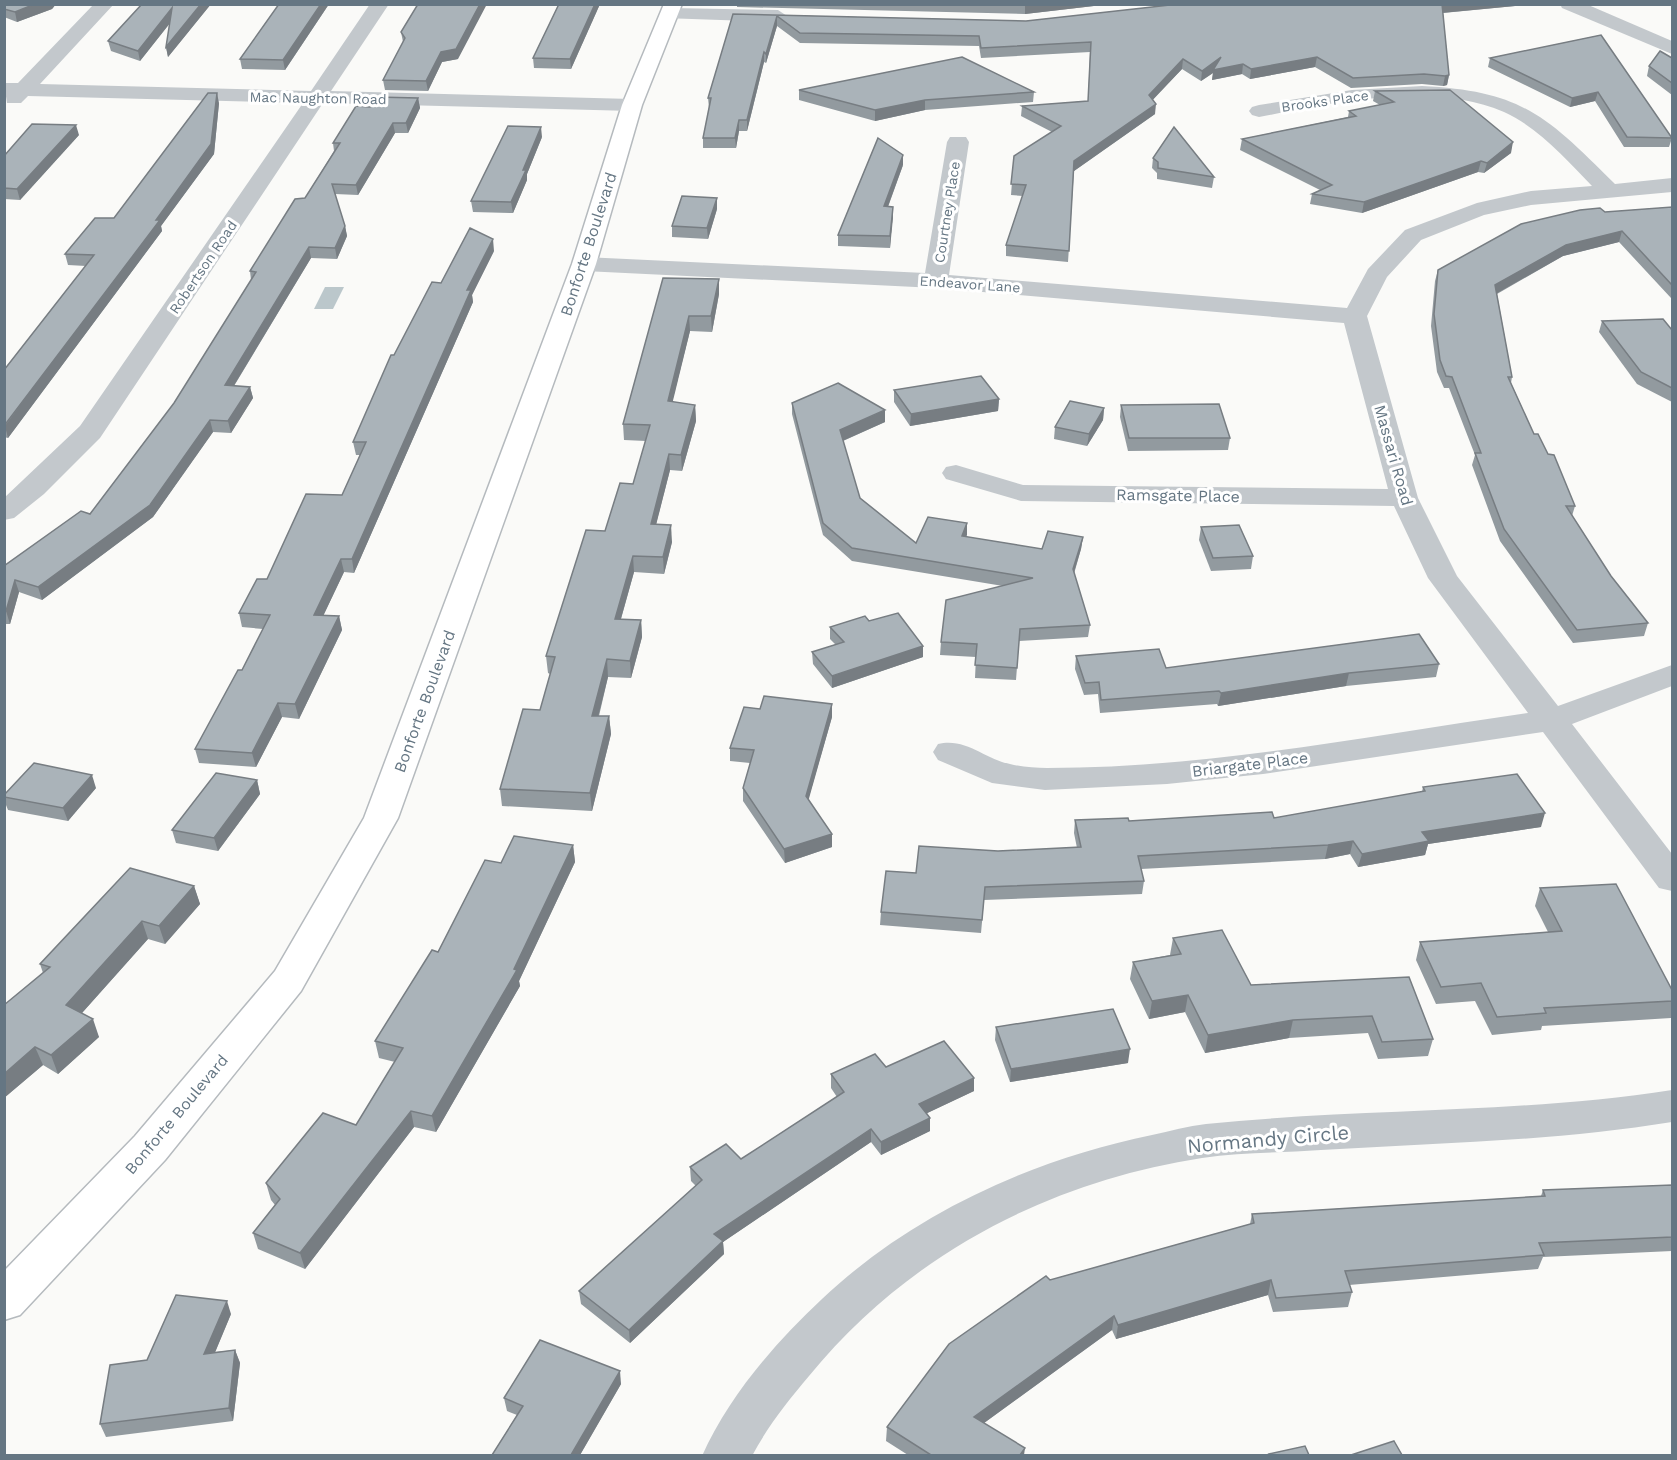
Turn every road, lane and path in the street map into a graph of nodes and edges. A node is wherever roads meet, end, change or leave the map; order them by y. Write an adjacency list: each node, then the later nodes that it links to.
1 (105, 4): 7 (street)
2 (380, 4): 8 (street, Robertson Road)
3 (1569, 4): 6 (street)
4 (671, 9): 5 (street); 9 (main road, Bonforte Boulevard)
5 (800, 17)
6 (1672, 48)
7 (14, 89): 8 (street, Mac Naughton Road); 10 (street)
8 (316, 98): 9 (street, Mac Naughton Road); 20 (street, Robertson Road)
9 (632, 105): 15 (main road, Bonforte Boulevard)
10 (4, 109)
11 (1259, 111): 14 (street, Brooks Place)
12 (958, 142): 16 (street, Courtney Place)
13 (1672, 185): 14 (street)
14 (1610, 190): 17 (street)
15 (584, 264): 16 (street, Endeavor Lane); 26 (main road, Bonforte Boulevard)
16 (936, 281): 17 (street, Endeavor Lane)
17 (1355, 316): 19 (street, Massari Road)
18 (956, 473): 19 (street, Ramsgate Place)
19 (1404, 498): 22 (street, Massari Road)
20 (4, 512)
21 (1672, 675): 22 (street, Briargate Place)
22 (1551, 720): 23 (street, Briargate Place); 24 (street, Massari Road)
23 (950, 752)
24 (1672, 879)
25 (1672, 1106): 27 (street, Normandy Circle)
26 (4, 1300)
27 (726, 1455)

